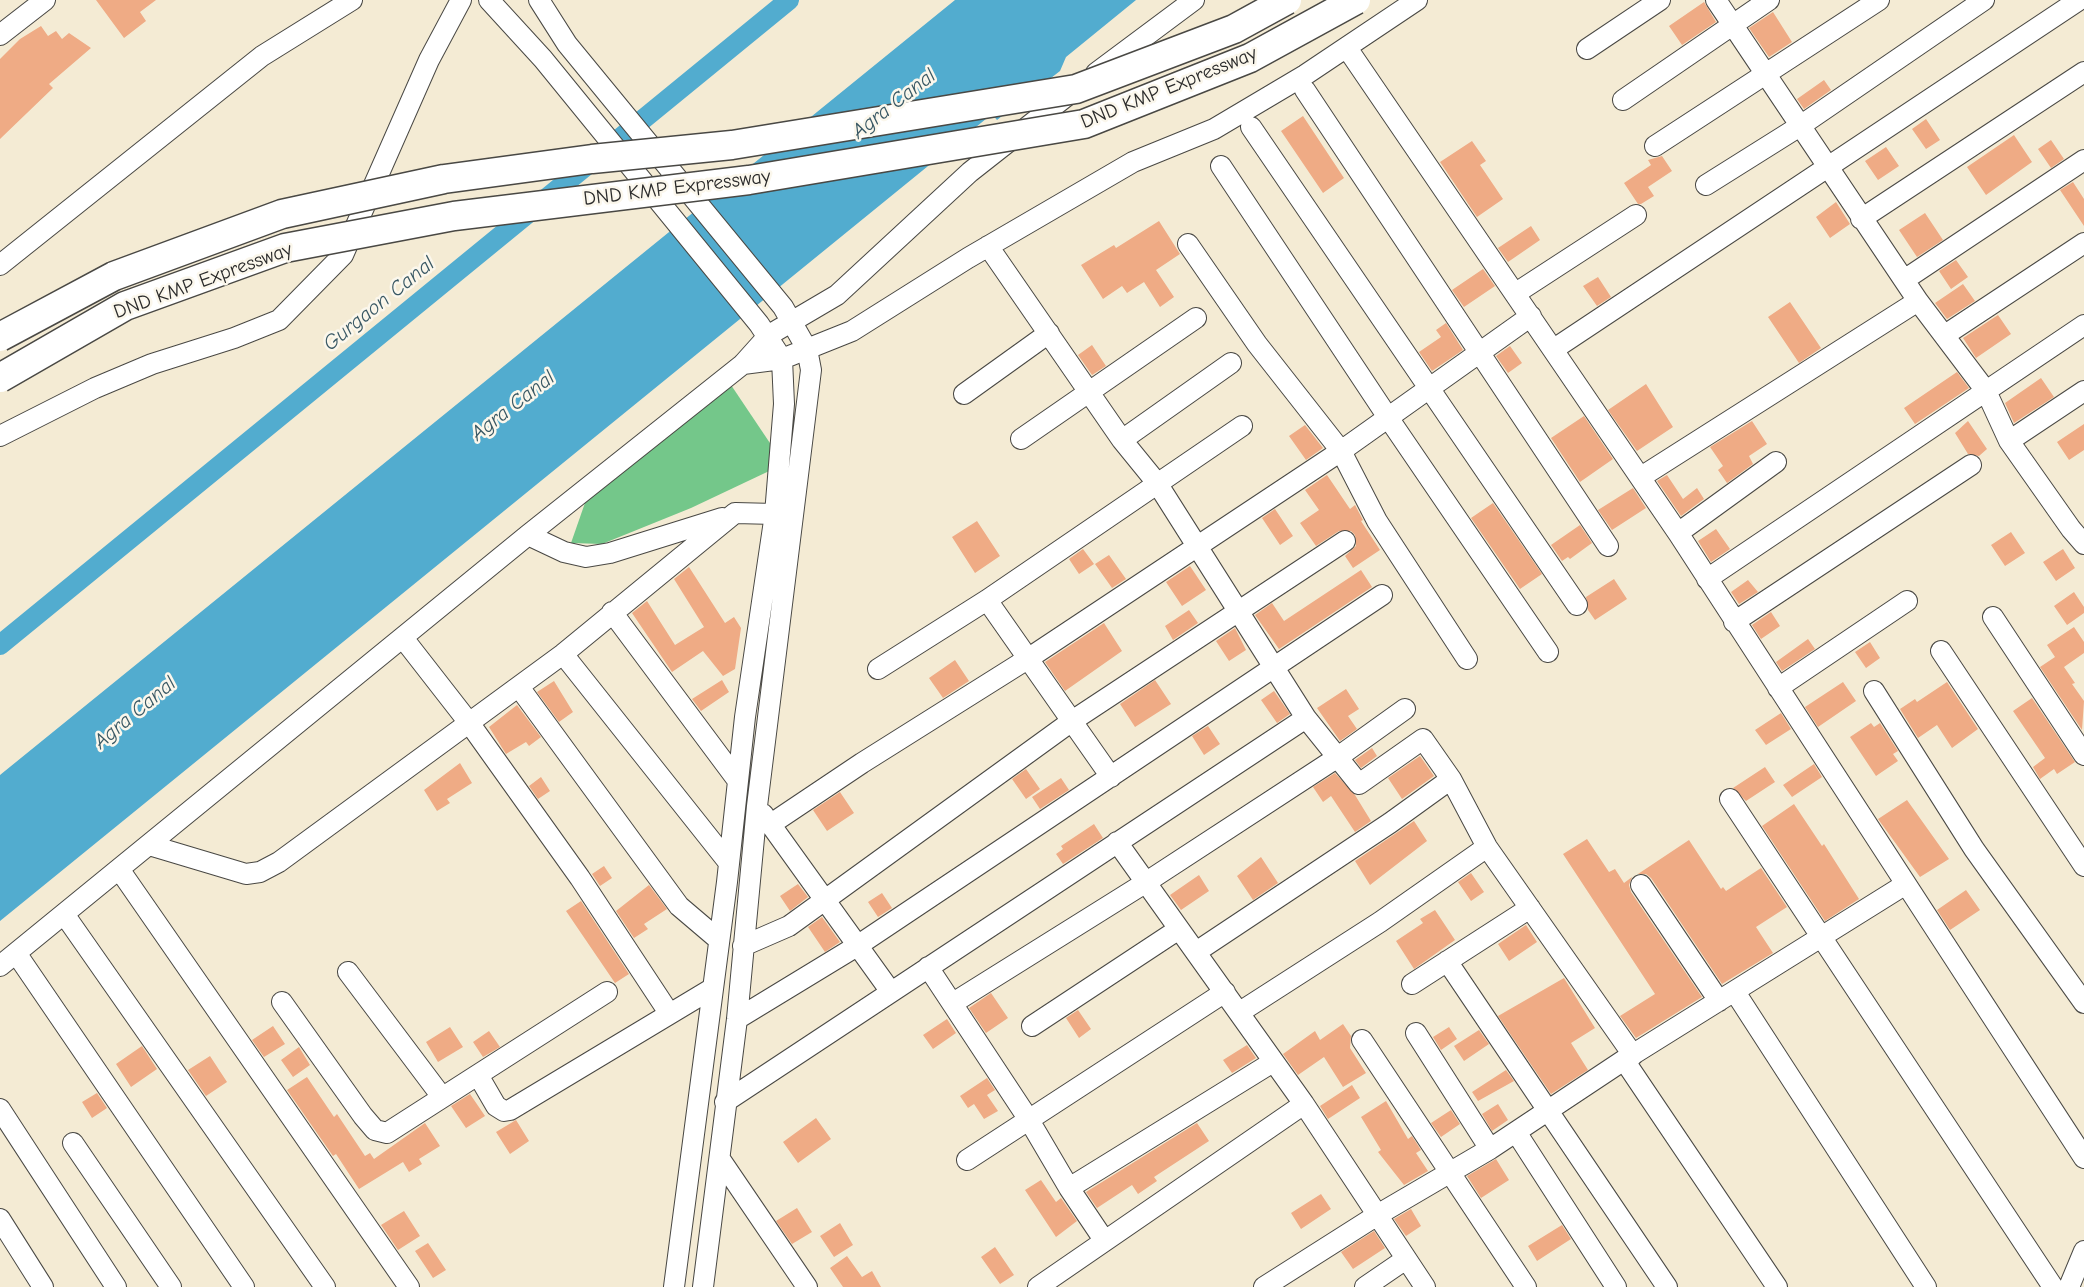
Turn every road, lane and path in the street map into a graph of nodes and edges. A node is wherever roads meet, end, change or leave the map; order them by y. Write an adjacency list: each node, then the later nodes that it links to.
1 (45, 0): 17 (street)
2 (352, 0): 36 (street)
3 (461, 0): 62 (street)
4 (489, 0): 44 (street, bridge)
5 (539, 0): 40 (street, bridge)
6 (1194, 0): 40 (street)
7 (1287, 0): 47 (highway, DND KMP Expressway, bridge)
8 (1356, 0): 54 (highway, DND KMP Expressway, bridge)
9 (1417, 0): 18 (street)
10 (1660, 0): 19 (street)
11 (1716, 0): 16 (street)
12 (1769, 0): 16 (street)
13 (1879, 0): 21 (street)
14 (1984, 0): 24 (street)
15 (2079, 0): 29 (street)
16 (1732, 26): 21 (street); 23 (street)
17 (0, 34)
18 (1347, 48): 35 (street); 38 (street)
19 (1587, 50)
20 (2084, 72): 32 (street)
21 (1764, 75): 24 (street); 26 (street)
22 (1305, 90): 50 (street)
23 (1623, 100)
24 (1800, 126): 29 (street); 30 (street)
25 (1251, 127): 55 (street)
26 (1655, 146)
27 (2084, 160): 37 (street)
28 (1221, 166): 60 (street)
29 (1829, 168): 32 (street); 49 (street)
30 (1706, 185)
31 (1636, 215): 38 (street)
32 (1861, 219): 37 (street)
33 (2084, 243): 46 (street)
34 (1188, 244): 66 (street)
35 (988, 246): 45 (street); 48 (street)
36 (0, 264)
37 (1904, 280): 39 (street)
38 (1516, 293): 41 (street)
39 (1918, 302): 46 (street); 69 (street)
40 (787, 314): 44 (street); 48 (street)
41 (1531, 316): 49 (street); 50 (street)
42 (1196, 318): 58 (street)
43 (2084, 325): 56 (street)
44 (764, 329): 51 (street); 53 (street)
45 (1049, 333): 58 (street); 59 (street)
46 (1945, 335): 56 (street)
47 (0, 337)
48 (807, 349): 51 (street); 109 (street)
49 (1554, 349): 69 (street)
50 (1480, 353): 55 (street); 78 (street)
51 (782, 359): 53 (street); 72 (street)
52 (1231, 363): 64 (street)
53 (742, 364): 74 (street)
54 (0, 378)
55 (1430, 388): 60 (street); 83 (street)
56 (1986, 391): 65 (street); 79 (street)
57 (2084, 391): 65 (street)
58 (1090, 393): 63 (street); 64 (street)
59 (964, 394)
60 (1387, 416): 66 (street); 90 (street)
61 (1242, 426): 70 (street)
62 (0, 436)
63 (1021, 440)
64 (1122, 440): 70 (street)
65 (2010, 441): 77 (street)
66 (1341, 451): 76 (street); 93 (street)
67 (1776, 462): 73 (street)
68 (1971, 465): 87 (street)
69 (1641, 477): 73 (street)
70 (1157, 483): 76 (street); 81 (street)
71 (735, 513): 72 (street); 74 (street); 85 (street)
72 (775, 514): 107 (street)
73 (1678, 533): 79 (street)
74 (528, 535): 88 (street)
75 (1345, 541): 84 (street)
76 (1198, 544): 84 (street); 92 (street)
77 (2084, 544)
78 (1608, 546)
79 (1707, 579): 87 (street)
80 (1382, 595): 94 (street)
81 (987, 600): 92 (street); 95 (street)
82 (1907, 601): 97 (street)
83 (1577, 605)
84 (1239, 609): 94 (street); 101 (street)
85 (612, 612): 91 (street); 107 (street)
86 (1993, 617): 103 (street)
87 (1734, 622): 97 (street)
88 (402, 638): 102 (street); 112 (street)
89 (1941, 651): 115 (street)
90 (1548, 652)
91 (563, 654): 96 (street); 114 (street)
92 (1029, 658): 101 (street); 110 (street)
93 (1467, 659)
94 (1272, 666): 100 (street); 105 (street)
95 (878, 669)
96 (519, 687): 102 (street); 125 (street)
97 (1778, 688): 118 (street)
98 (1874, 692): 142 (street)
99 (1405, 709): 104 (street)
100 (1306, 718): 104 (street); 111 (street)
101 (1072, 721): 105 (street); 120 (street)
102 (470, 724): 112 (street); 144 (street)
103 (2084, 755)
104 (1338, 757): 106 (street); 117 (street)
105 (1111, 777): 127 (street)
106 (1451, 779): 113 (street); 128 (street)
107 (738, 781): 114 (street)
108 (1730, 800): 124 (street)
109 (757, 806): 110 (street); 126 (street)
110 (771, 824): 120 (street)
111 (1117, 842): 117 (street); 132 (street)
112 (149, 844): 116 (street)
113 (1487, 847): 121 (street); 143 (street)
114 (729, 863): 125 (street)
115 (2084, 866)
116 (119, 869): 122 (street); 177 (street)
117 (1145, 883): 123 (street); 141 (street)
118 (1906, 884): 124 (street); 161 (street)
119 (1641, 885): 139 (street)
120 (826, 898): 126 (street); 127 (street)
121 (1530, 908): 130 (street); 149 (street)
122 (64, 914): 129 (street); 176 (street)
123 (1179, 929): 128 (street); 146 (street)
124 (1820, 938): 139 (street); 189 (street)
125 (719, 940): 135 (street)
126 (743, 946): 145 (street)
127 (857, 946): 137 (street); 145 (street)
128 (1196, 952): 138 (street)
129 (16, 953): 131 (street); 175 (street)
130 (1448, 961): 134 (street); 156 (street)
131 (0, 966)
132 (928, 968): 137 (street); 141 (street)
133 (348, 972): 152 (street)
134 (1412, 984)
135 (712, 988): 144 (street); 171 (street)
136 (607, 992): 151 (street)
137 (891, 992): 153 (street)
138 (1225, 992): 143 (street); 157 (street)
139 (1727, 996): 149 (street); 188 (street)
140 (282, 1002): 152 (street)
141 (953, 1003): 157 (street)
142 (2084, 1003)
143 (1240, 1012): 150 (street)
144 (669, 1013): 151 (street)
145 (737, 1019): 153 (street)
146 (1032, 1026)
147 (1416, 1033): 160 (street)
148 (1362, 1040): 164 (street)
149 (1628, 1057): 156 (street); 187 (street)
150 (1273, 1062): 154 (street); 165 (street)
151 (478, 1075): 152 (street)
152 (442, 1097)
153 (725, 1102): 162 (street)
154 (1304, 1104): 166 (street); 168 (street)
155 (0, 1109): 173 (street)
156 (1550, 1110): 158 (street); 186 (street)
157 (1029, 1120): 163 (street); 165 (street)
158 (1516, 1132): 160 (street); 185 (street)
159 (74, 1143): 174 (street)
160 (1490, 1149): 164 (street)
161 (2084, 1158)
162 (720, 1159): 178 (street); 179 (street)
163 (967, 1160)
164 (1449, 1173): 166 (street); 184 (street)
165 (1070, 1188): 168 (street)
166 (1379, 1214): 169 (street); 181 (street)
167 (0, 1219): 172 (street)
168 (1104, 1240): 180 (street)
169 (1406, 1258): 182 (street); 183 (street)
170 (2083, 1259): 190 (street)
171 (672, 1286)
172 (43, 1287)
173 (116, 1287)
174 (171, 1287)
175 (244, 1287)
176 (325, 1287)
177 (409, 1287)
178 (703, 1287)
179 (807, 1287)
180 (1038, 1287)
181 (1264, 1287)
182 (1365, 1287)
183 (1425, 1287)
184 (1526, 1287)
185 (1616, 1287)
186 (1667, 1287)
187 (1777, 1287)
188 (1926, 1287)
189 (2053, 1287)
190 (2069, 1287)

